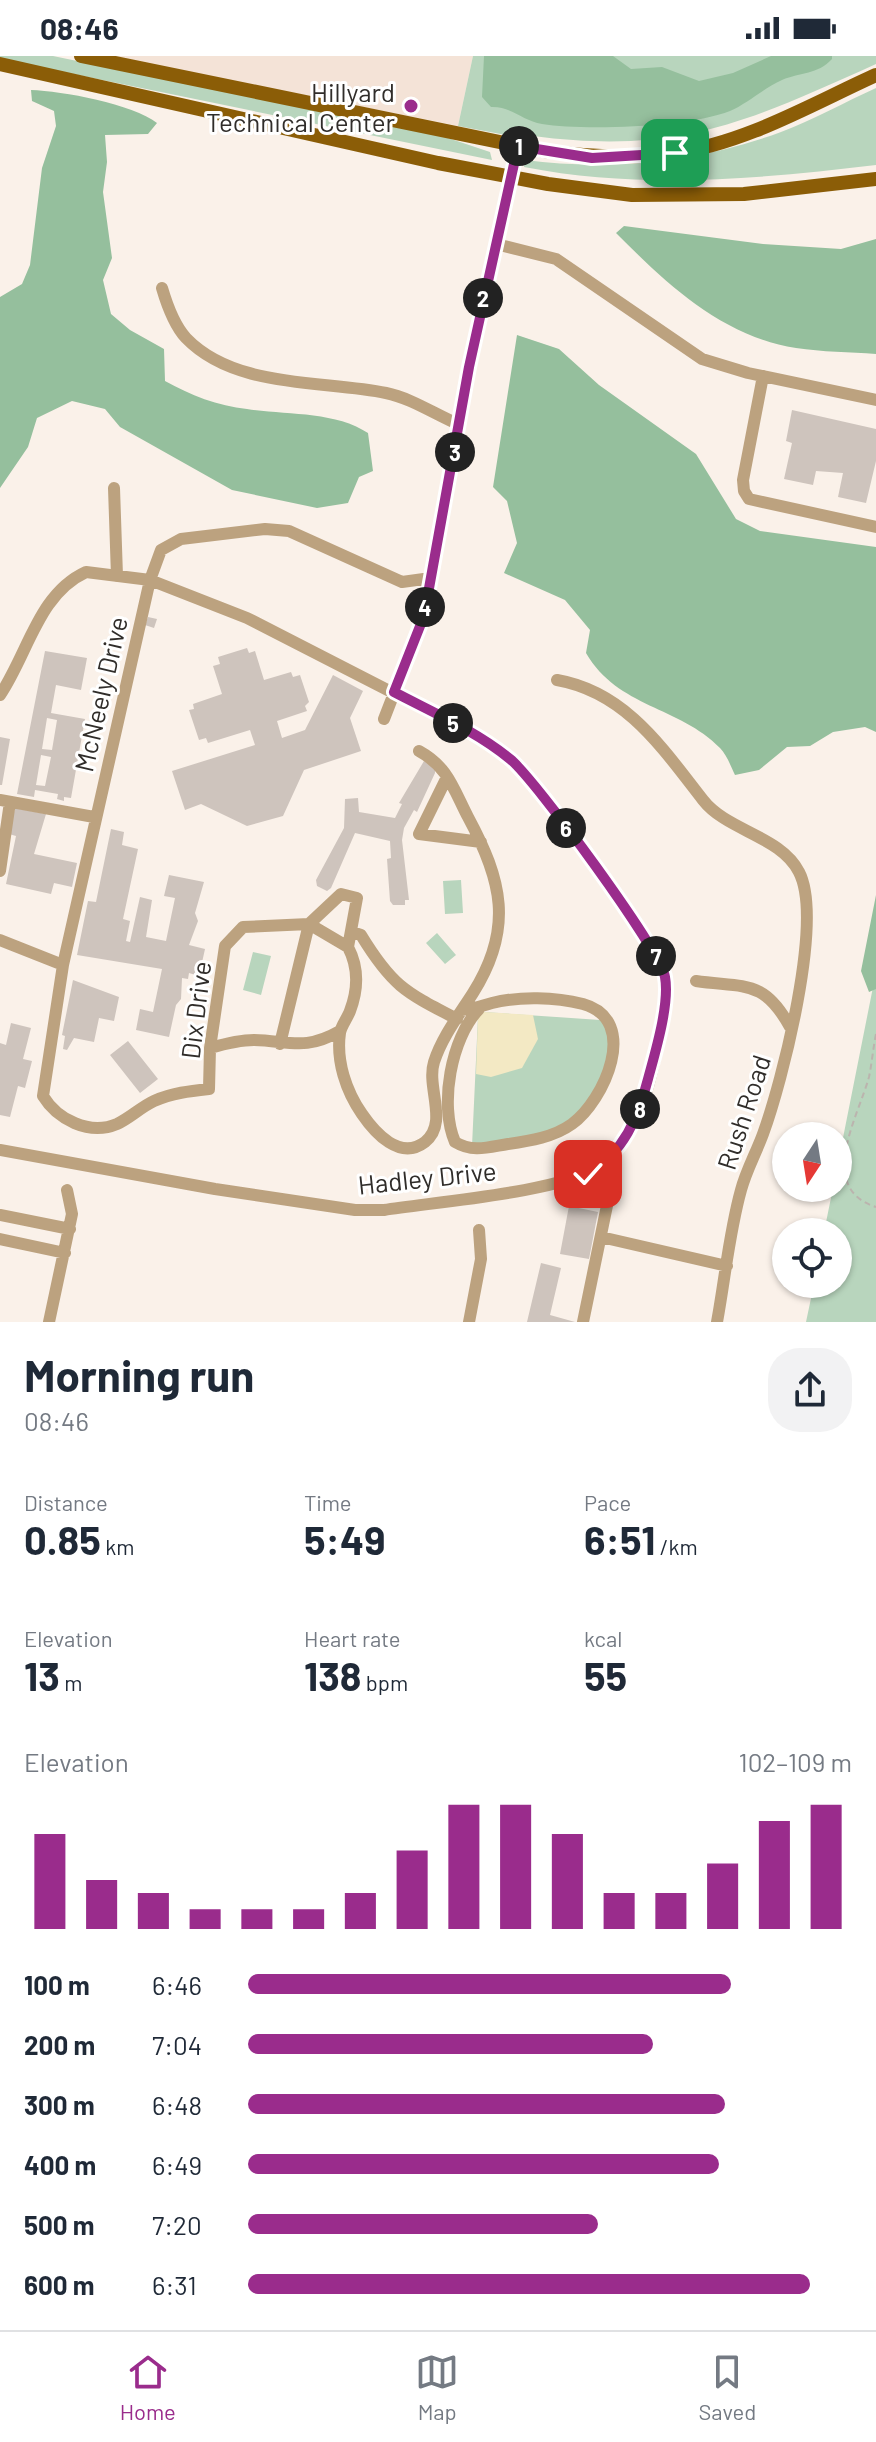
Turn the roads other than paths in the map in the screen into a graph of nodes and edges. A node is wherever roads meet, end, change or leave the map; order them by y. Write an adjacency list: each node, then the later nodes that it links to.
1 (81, 56): 4 (main road)
2 (0, 64): 5 (main road)
3 (876, 75): 4 (main road)
4 (518, 146): 5 (street)
5 (511, 177): 6 (main road); 7 (street)
6 (876, 179)
7 (496, 244): 9 (street); 11 (street)
8 (162, 288): 11 (street)
9 (763, 376): 10 (street); 13 (street)
10 (876, 400)
11 (460, 425): 15 (street)
12 (114, 488): 14 (street)
13 (876, 527)
14 (117, 576): 16 (street); 19 (street)
15 (431, 578): 16 (street, McNeely Drive); 18 (street)
16 (150, 580): 18 (street); 24 (street, McNeely Drive)
17 (557, 680): 35 (street)
18 (394, 692): 20 (street); 41 (street)
19 (0, 695)
20 (384, 719)
21 (419, 751): 22 (street, Hadley Drive)
22 (447, 777): 25 (street, Hadley Drive); 25 (street)
23 (5, 801): 24 (street); 26 (street)
24 (94, 817): 31 (street, McNeely Drive)
25 (481, 842): 34 (street, Hadley Drive)
26 (0, 871)
27 (309, 924): 28 (street); 30 (street); 37 (street); 38 (street, Dix Drive)
28 (352, 932): 30 (street); 34 (street)
29 (0, 940): 31 (street)
30 (348, 947): 36 (street)
31 (63, 965): 39 (street, McNeely Drive)
32 (696, 981): 35 (street, Rush Road)
33 (479, 1009): 33 (street); 34 (street)
34 (460, 1014): 36 (street, Hadley Drive)
35 (790, 1027): 49 (street, Rush Road)
36 (340, 1031): 37 (street)
37 (280, 1044): 38 (street)
38 (210, 1048): 39 (street, Dix Drive)
39 (209, 1089)
40 (0, 1150): 41 (street, Hadley Drive)
41 (603, 1165): 46 (street)
42 (67, 1190): 44 (street)
43 (0, 1215): 44 (street)
44 (70, 1229): 48 (street)
45 (479, 1230): 51 (street)
46 (601, 1237): 49 (street); 52 (street)
47 (0, 1239): 48 (street)
48 (65, 1253): 50 (street)
49 (727, 1266): 53 (street, Rush Road)
50 (49, 1322)
51 (469, 1322)
52 (583, 1322)
53 (717, 1322)

